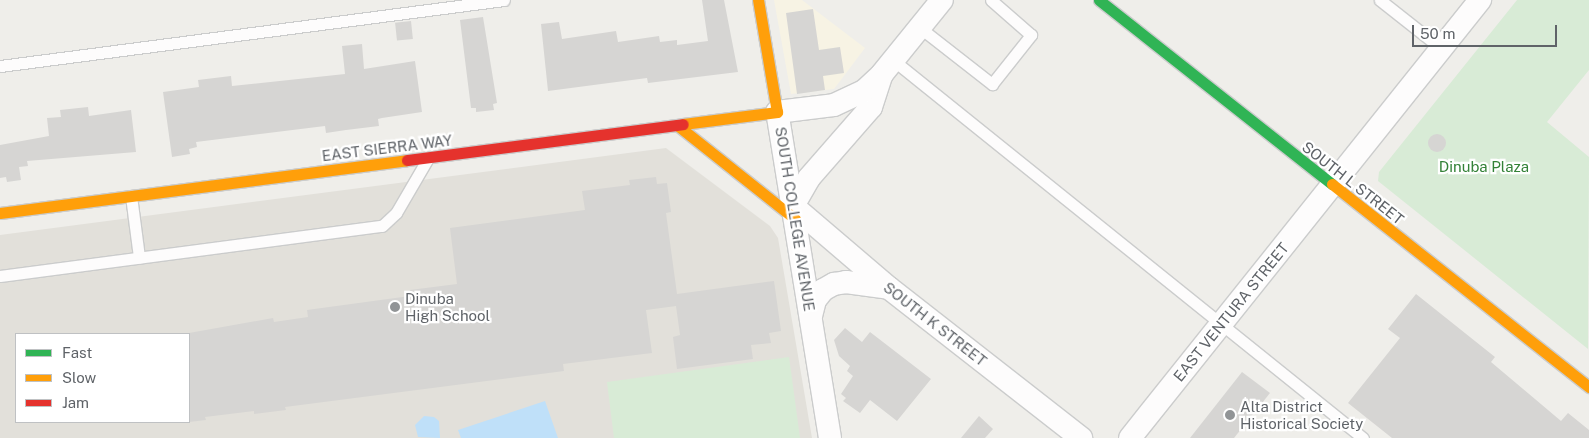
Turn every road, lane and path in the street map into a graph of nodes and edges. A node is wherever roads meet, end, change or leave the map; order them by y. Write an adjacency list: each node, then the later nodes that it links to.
1 (504, 0): 10 (lane)
2 (758, 0): 12 (street, SOUTH COLLEGE AVENUE)
3 (942, 0): 8 (street)
4 (991, 0): 8 (lane)
5 (1099, 0): 15 (street, SOUTH L STREET)
6 (1380, 0): 9 (lane)
7 (1480, 0): 9 (street, EAST VENTURA STREET)
8 (919, 27): 11 (street)
9 (1442, 49): 15 (street, EAST VENTURA STREET)
10 (0, 66)
11 (888, 67): 12 (street); 17 (street); 23 (lane)
12 (777, 112): 13 (street, EAST SIERRA WAY); 17 (street, SOUTH COLLEGE AVENUE)
13 (677, 125): 14 (street, EAST SIERRA WAY); 17 (street)
14 (428, 158): 16 (street, EAST SIERRA WAY); 19 (lane)
15 (1333, 187): 23 (street, EAST VENTURA STREET); 24 (street, SOUTH L STREET)
16 (131, 196): 18 (street, EAST SIERRA WAY); 19 (lane)
17 (794, 212): 21 (street, SOUTH K STREET); 22 (street, SOUTH COLLEGE AVENUE)
18 (0, 213)
19 (140, 257): 20 (lane)
20 (0, 276)
21 (889, 288): 22 (street); 26 (street, SOUTH K STREET)
22 (810, 317): 25 (street, SOUTH COLLEGE AVENUE)
23 (1220, 322): 27 (street, EAST VENTURA STREET); 28 (lane)
24 (1589, 387)
25 (830, 438)
26 (1081, 438)
27 (1130, 438)
28 (1363, 438)

